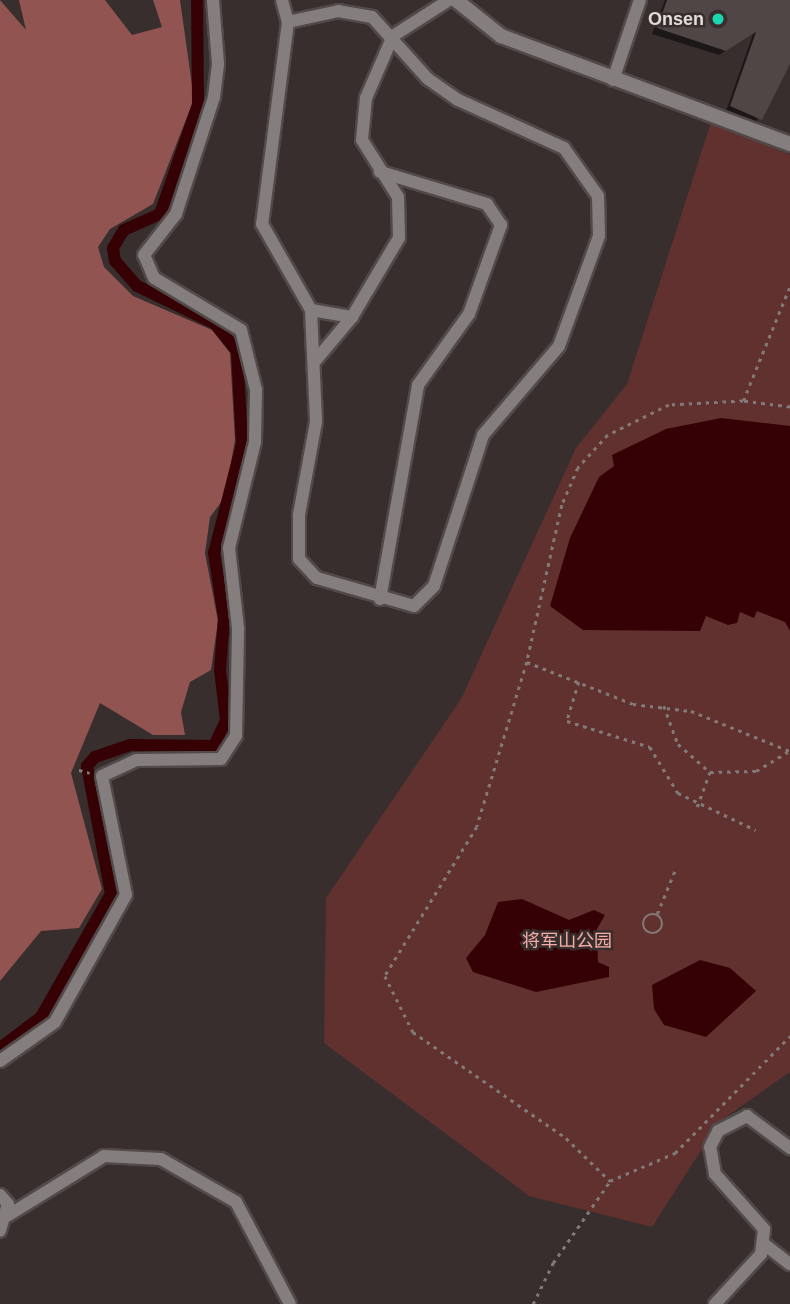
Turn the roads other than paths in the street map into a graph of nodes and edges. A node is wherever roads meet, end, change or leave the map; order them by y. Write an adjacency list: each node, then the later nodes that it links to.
1 (213, 0): 15 (street)
2 (282, 0): 6 (street)
3 (449, 0): 7 (street)
4 (456, 0): 8 (street)
5 (640, 0): 8 (street)
6 (288, 22): 7 (street); 11 (street)
7 (393, 36): 10 (street); 14 (street)
8 (613, 80): 9 (street)
9 (790, 144)
10 (380, 173): 12 (street); 14 (street)
11 (311, 310): 12 (street); 13 (street)
12 (352, 317): 13 (street)
13 (316, 360): 14 (street)
14 (380, 599)
15 (0, 1061)
16 (790, 1148): 20 (street)
17 (0, 1195): 18 (street)
18 (7, 1216): 19 (street); 22 (street)
19 (0, 1231)
20 (764, 1244): 21 (street); 23 (street)
21 (790, 1264)
22 (290, 1304)
23 (716, 1304)

